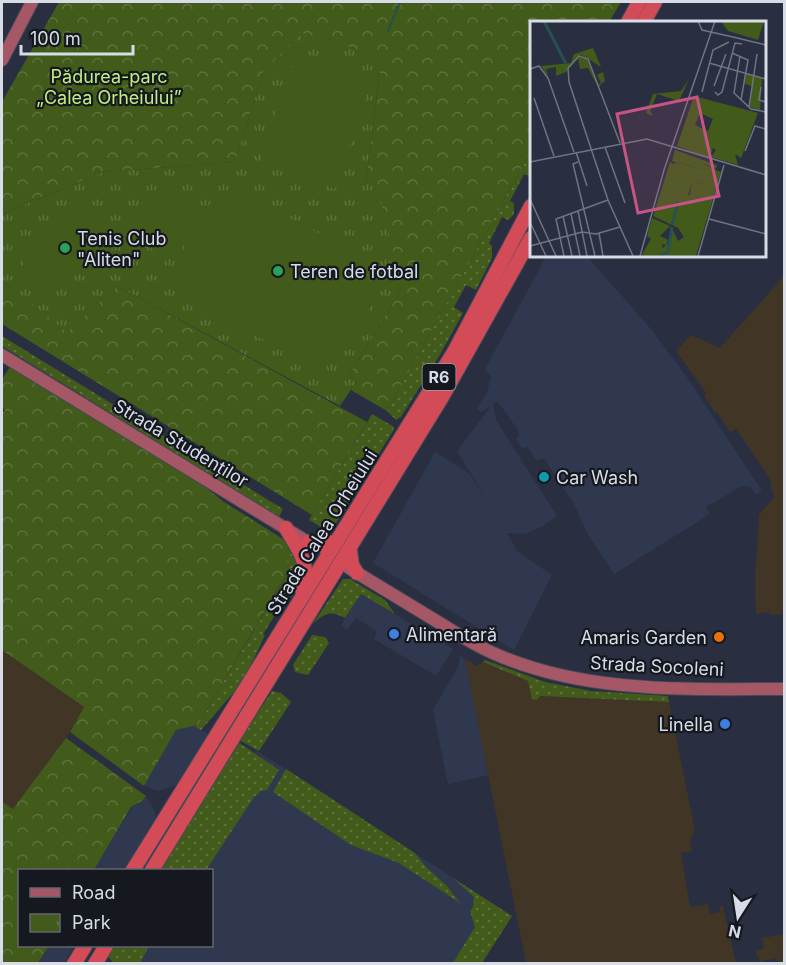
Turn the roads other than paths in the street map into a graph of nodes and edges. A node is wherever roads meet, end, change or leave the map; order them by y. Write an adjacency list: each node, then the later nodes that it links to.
1 (32, 2): 6 (main road)
2 (639, 2): 4 (highway)
3 (655, 2): 5 (highway)
4 (629, 21)
5 (645, 21)
6 (2, 60)
7 (530, 208): 11 (highway, Strada Calea Orheiului / R6)
8 (530, 240): 13 (highway, Strada Calea Orheiului / R6)
9 (2, 355): 10 (main road, Strada Studenților)
10 (286, 528): 12 (main road, Strada Studenților); 17 (highway)
11 (337, 541): 12 (highway); 14 (highway, Strada Calea Orheiului / R6)
12 (308, 542): 14 (main road, Strada Studenților)
13 (350, 550): 15 (highway, Strada Calea Orheiului / R6); 16 (highway)
14 (328, 555): 15 (main road, Strada Studenților); 17 (highway, Strada Calea Orheiului / R6)
15 (341, 563): 16 (main road, Strada Socoleni); 20 (highway, Strada Calea Orheiului / R6)
16 (357, 573): 18 (main road, Strada Socoleni)
17 (299, 604): 19 (highway, Strada Calea Orheiului / R6)
18 (784, 689)
19 (184, 788): 20 (highway); 21 (highway, Strada Calea Orheiului / R6)
20 (198, 796): 22 (highway, Strada Calea Orheiului / R6)
21 (134, 869)
22 (153, 869)
23 (84, 947): 25 (highway)
24 (105, 947): 26 (highway)
25 (74, 963)
26 (95, 963)

